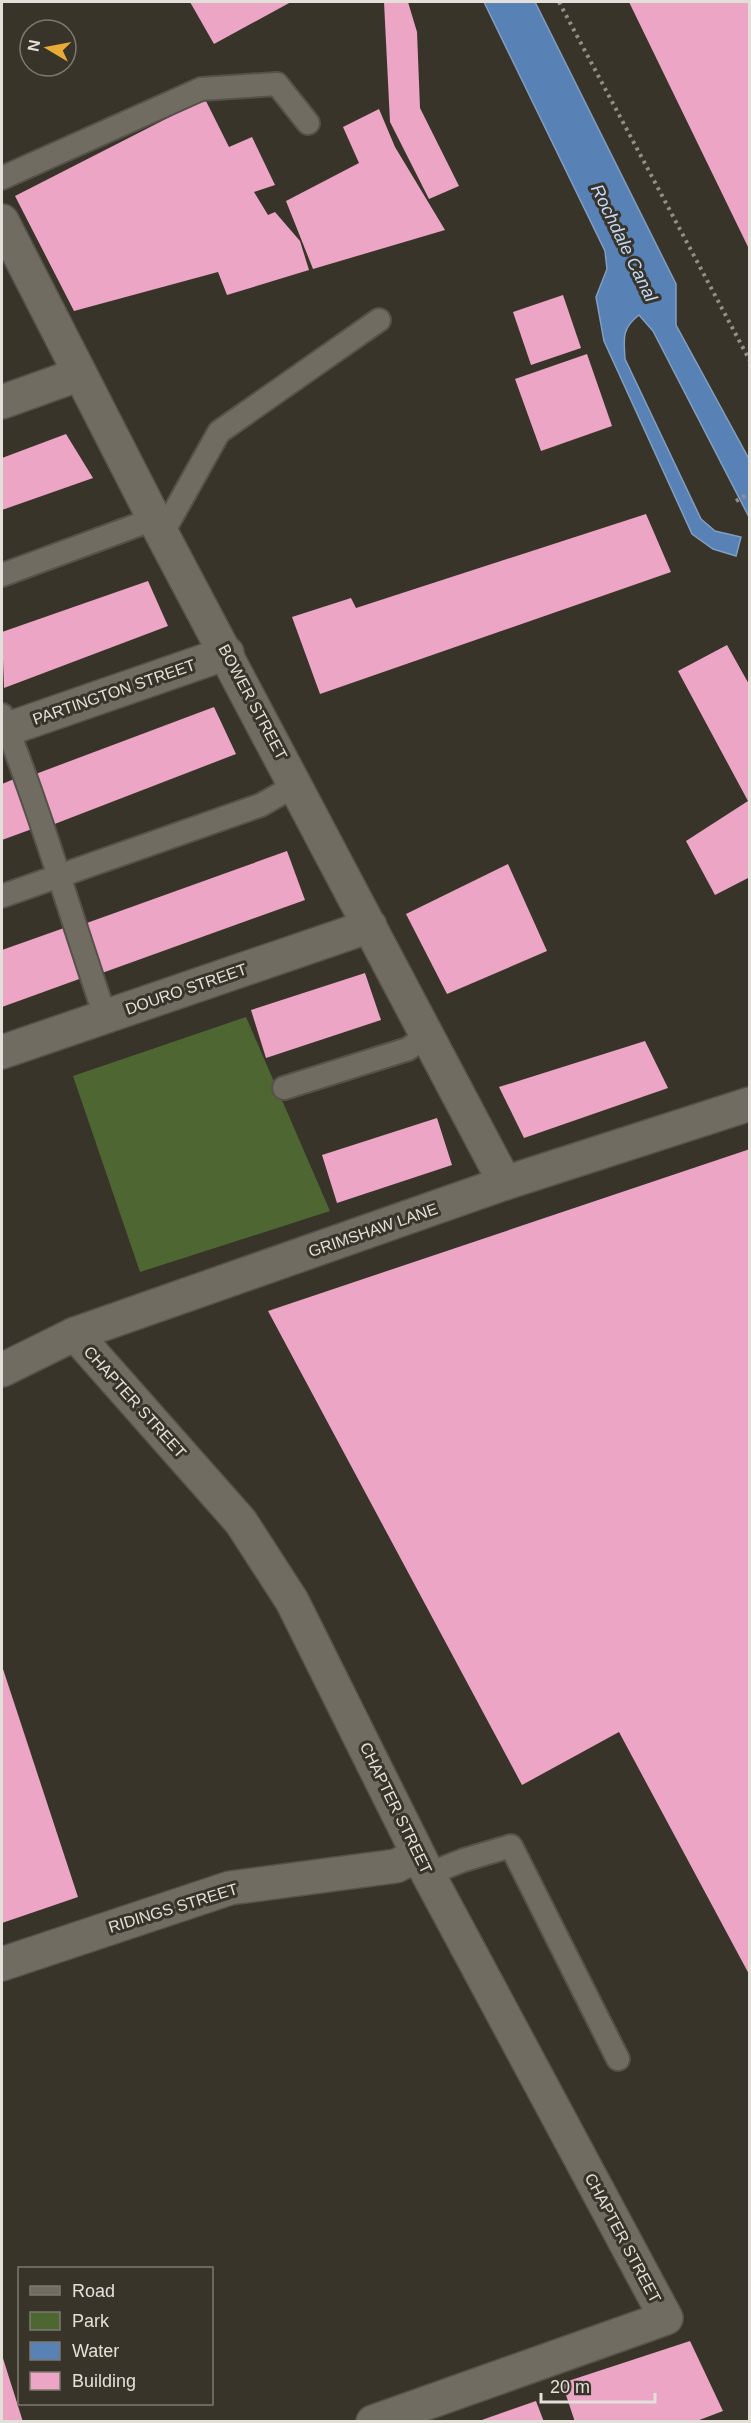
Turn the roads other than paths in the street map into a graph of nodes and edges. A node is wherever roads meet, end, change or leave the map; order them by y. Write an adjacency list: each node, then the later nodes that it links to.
1 (308, 123): 2 (lane)
2 (2, 178)
3 (2, 220): 5 (street, BOWER STREET)
4 (379, 320): 7 (lane)
5 (80, 374): 6 (street); 7 (street, BOWER STREET)
6 (2, 402)
7 (158, 526): 8 (lane); 9 (street, BOWER STREET)
8 (2, 575)
9 (227, 653): 10 (street, PARTINGTON STREET); 11 (street, BOWER STREET)
10 (3, 725): 12 (lane)
11 (296, 785): 12 (lane); 14 (street, BOWER STREET)
12 (59, 875): 13 (lane); 15 (lane)
13 (2, 896)
14 (370, 926): 15 (street, DOURO STREET); 16 (street, BOWER STREET)
15 (105, 1016): 17 (street, DOURO STREET)
16 (427, 1035): 18 (lane); 20 (street, BOWER STREET)
17 (2, 1052)
18 (284, 1088)
19 (750, 1104): 20 (street, GRIMSHAW LANE)
20 (505, 1183): 21 (street, GRIMSHAW LANE)
21 (75, 1334): 22 (street, GRIMSHAW LANE); 23 (street, CHAPTER STREET)
22 (2, 1370)
23 (423, 1865): 24 (street, RIDINGS STREET); 25 (lane); 26 (street, CHAPTER STREET)
24 (2, 1964)
25 (618, 2059)
26 (373, 2421)

